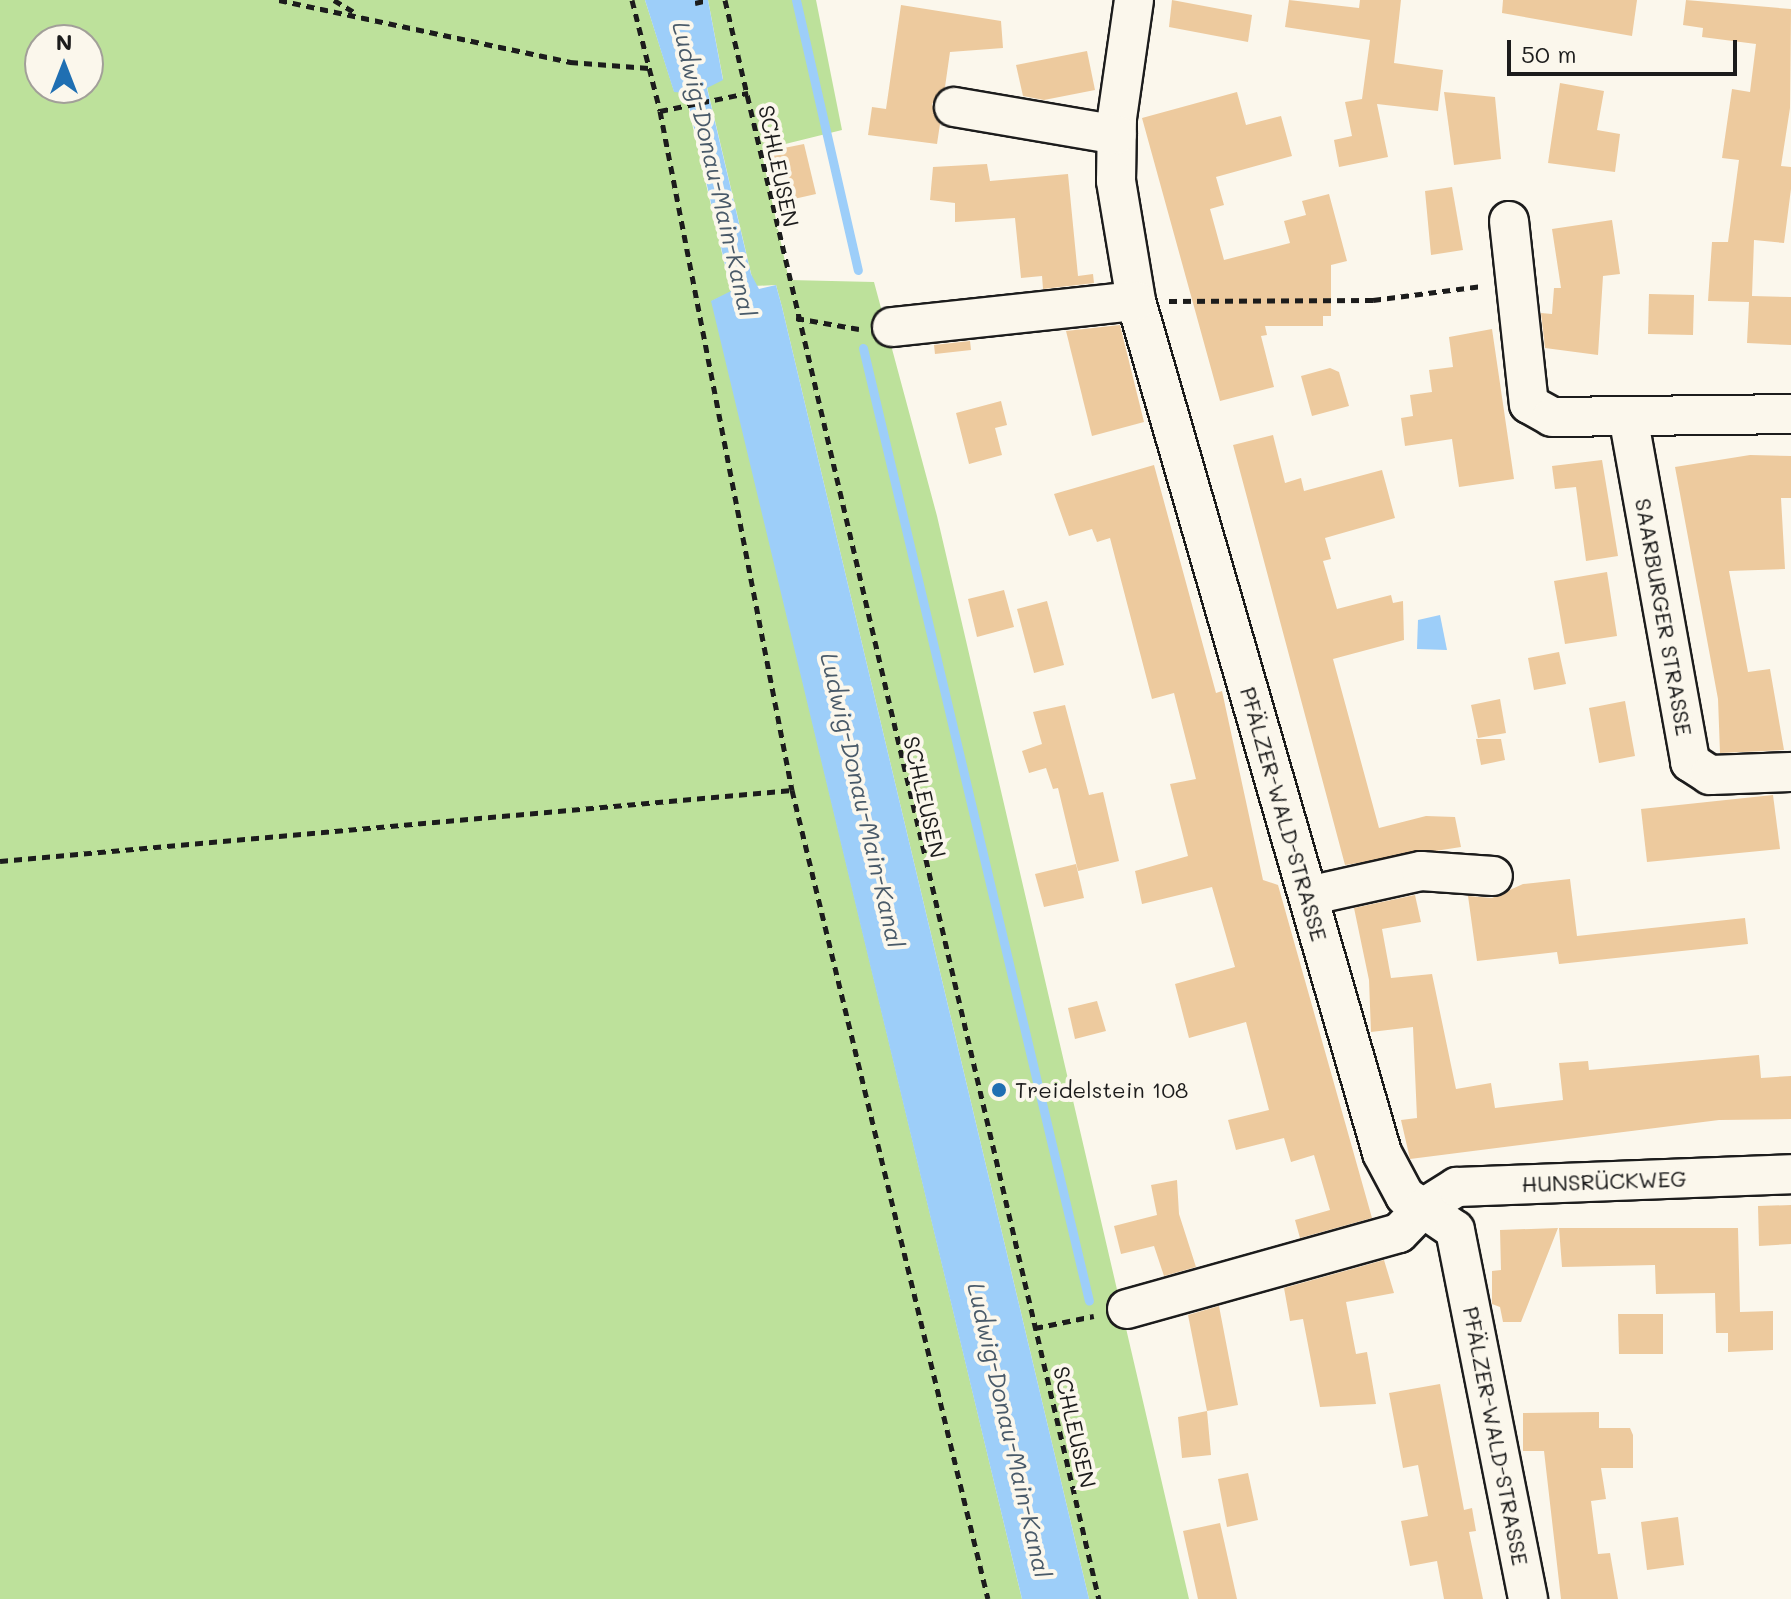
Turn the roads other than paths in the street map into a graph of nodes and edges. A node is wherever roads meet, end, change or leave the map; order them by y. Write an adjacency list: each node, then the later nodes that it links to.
1 (1134, 0): 3 (street, PFÄLZER-WALD-STRASSE)
2 (954, 107): 3 (street)
3 (1117, 135): 5 (street, PFÄLZER-WALD-STRASSE)
4 (1509, 221): 8 (street)
5 (1136, 301): 6 (street); 11 (street, PFÄLZER-WALD-STRASSE)
6 (892, 327)
7 (1791, 414): 8 (street)
8 (1628, 416): 9 (street, SAARBURGER STRASSE)
9 (1791, 772)
10 (1493, 876): 11 (street)
11 (1308, 896): 13 (street, PFÄLZER-WALD-STRASSE)
12 (1791, 1174): 13 (street, HUNSRÜCKWEG)
13 (1423, 1208): 14 (street, HUNSRÜCKWEG); 15 (street, PFÄLZER-WALD-STRASSE)
14 (1127, 1309)
15 (1528, 1599)

